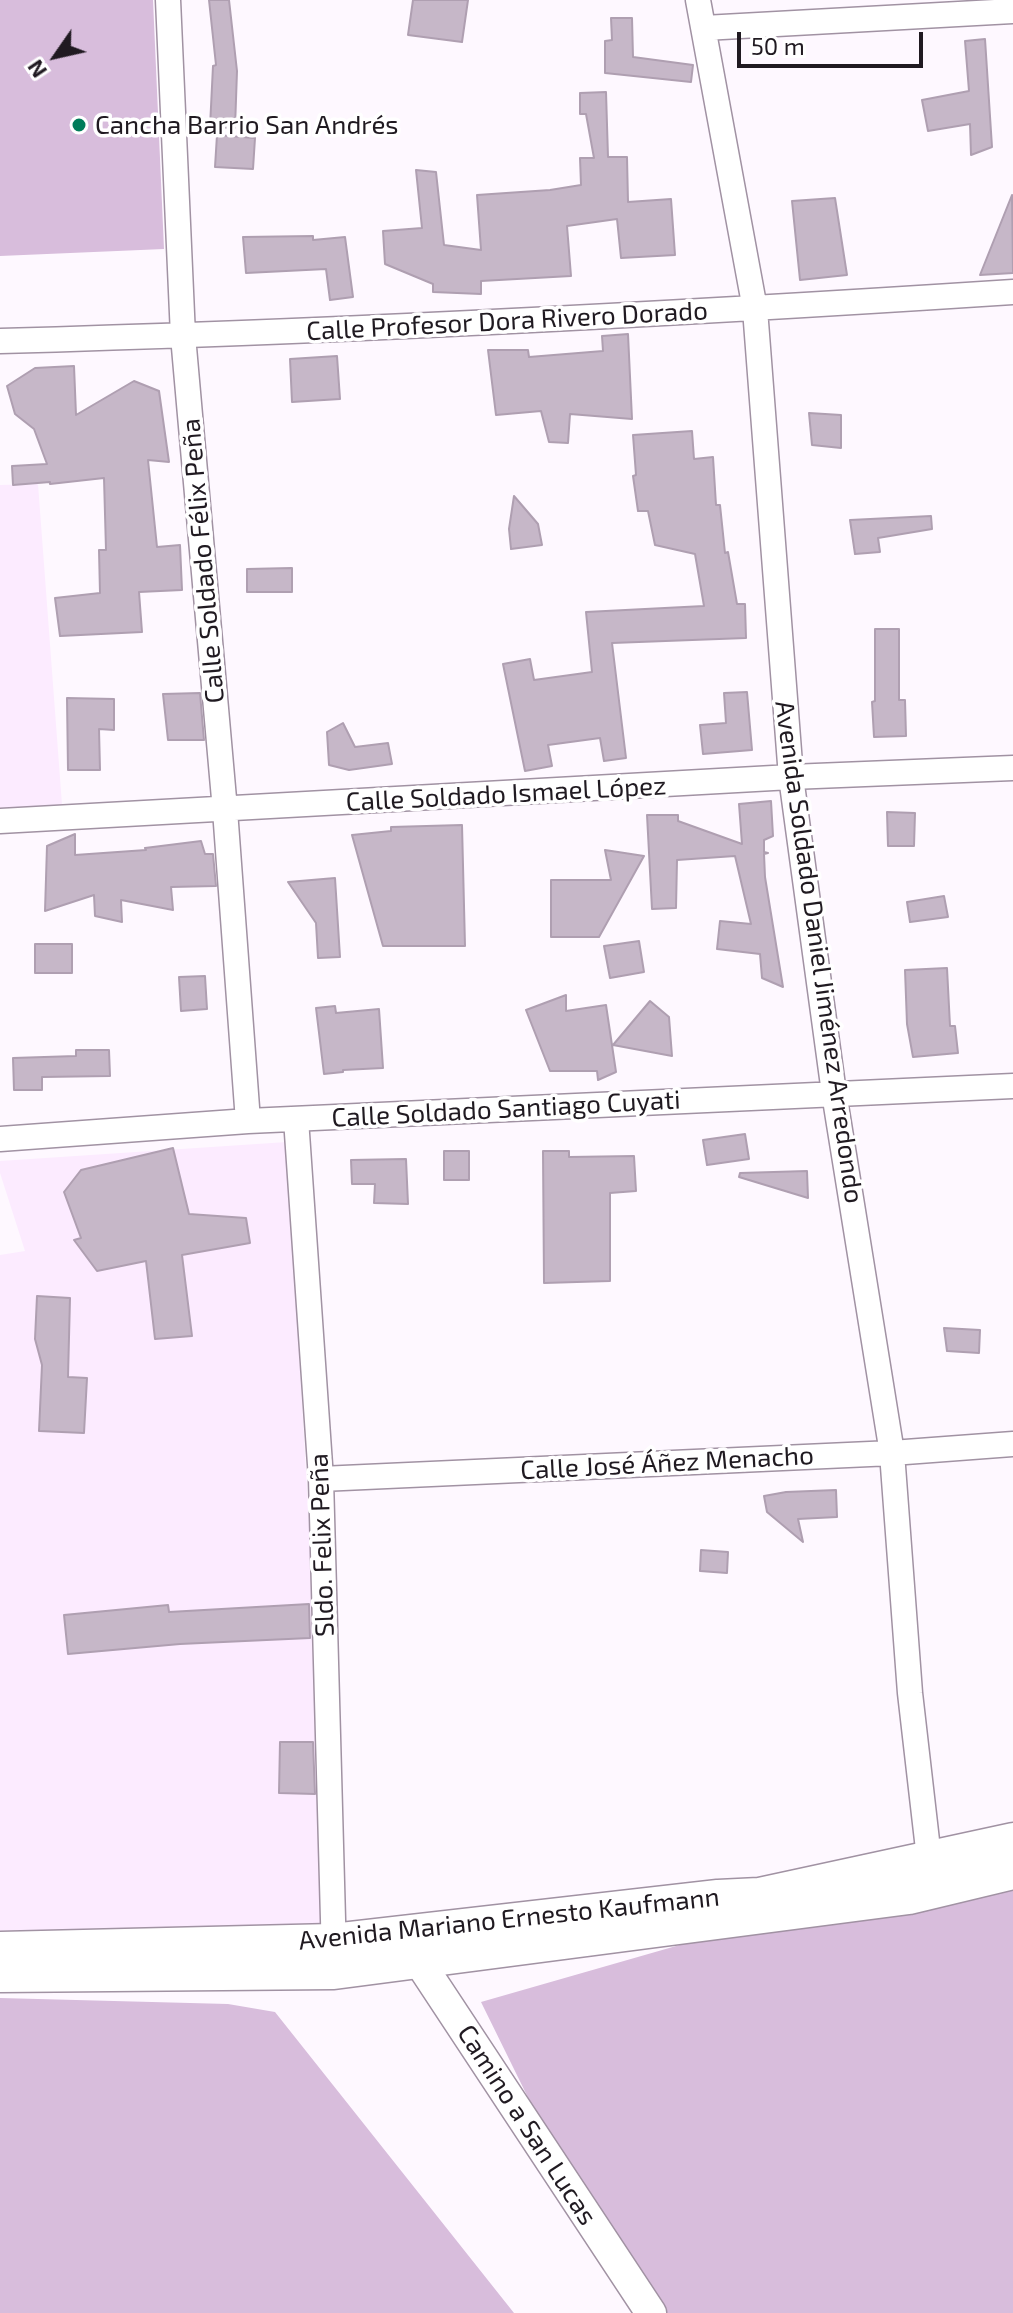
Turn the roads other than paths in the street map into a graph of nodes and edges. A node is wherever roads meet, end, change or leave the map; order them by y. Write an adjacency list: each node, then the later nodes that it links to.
1 (168, 0): 7 (street, Calle Soldado Félix Peña)
2 (698, 0): 4 (street, Avenida Soldado Daniel Jiménez Arredondo)
3 (1013, 11): 4 (street)
4 (704, 28): 6 (street, Avenida Soldado Daniel Jiménez Arredondo)
5 (1013, 292): 6 (street, Calle Profesor Dora Rivero Dorado)
6 (755, 309): 7 (street, Calle Profesor Dora Rivero Dorado); 10 (street, Avenida Soldado Daniel Jiménez Arredondo)
7 (183, 336): 8 (street, Calle Profesor Dora Rivero Dorado); 11 (street, Calle Soldado Félix Peña)
8 (0, 341)
9 (1013, 768): 10 (street, Calle Soldado Ismael López)
10 (791, 777): 11 (street, Calle Soldado Ismael López); 14 (street, Avenida Soldado Daniel Jiménez Arredondo)
11 (225, 810): 12 (street, Calle Soldado Ismael López); 16 (street, Calle Soldado Félix Peña)
12 (0, 821)
13 (1013, 1086): 14 (street, Calle Soldado Santiago Cuyati)
14 (834, 1093): 15 (street, Calle Soldado Santiago Cuyati); 19 (street, Avenida Soldado Daniel Jiménez Arredondo)
15 (296, 1119): 16 (street, Calle Soldado Santiago Cuyati); 20 (street, Sldo. Felix Peña)
16 (248, 1121): 17 (street, Calle Soldado Santiago Cuyati)
17 (0, 1139)
18 (1013, 1444): 19 (street, Calle José Áñez Menacho)
19 (892, 1453): 20 (street, Calle José Áñez Menacho); 22 (street, Avenida Soldado Daniel Jiménez Arredondo)
20 (321, 1479): 26 (street, Sldo. Felix Peña)
21 (1013, 1840): 22 (main road, Avenida Mariano Ernesto Kaufmann)
22 (929, 1858): 24 (main road, Avenida Mariano Ernesto Kaufmann)
23 (1013, 1872): 24 (main road, Avenida Mariano Ernesto Kaufmann)
24 (419, 1947): 26 (main road, Avenida Mariano Ernesto Kaufmann); 28 (street, Camino a San Lucas)
25 (0, 1949): 26 (main road, Avenida Mariano Ernesto Kaufmann)
26 (334, 1957): 27 (main road, Avenida Mariano Ernesto Kaufmann)
27 (0, 1975)
28 (651, 2313)

